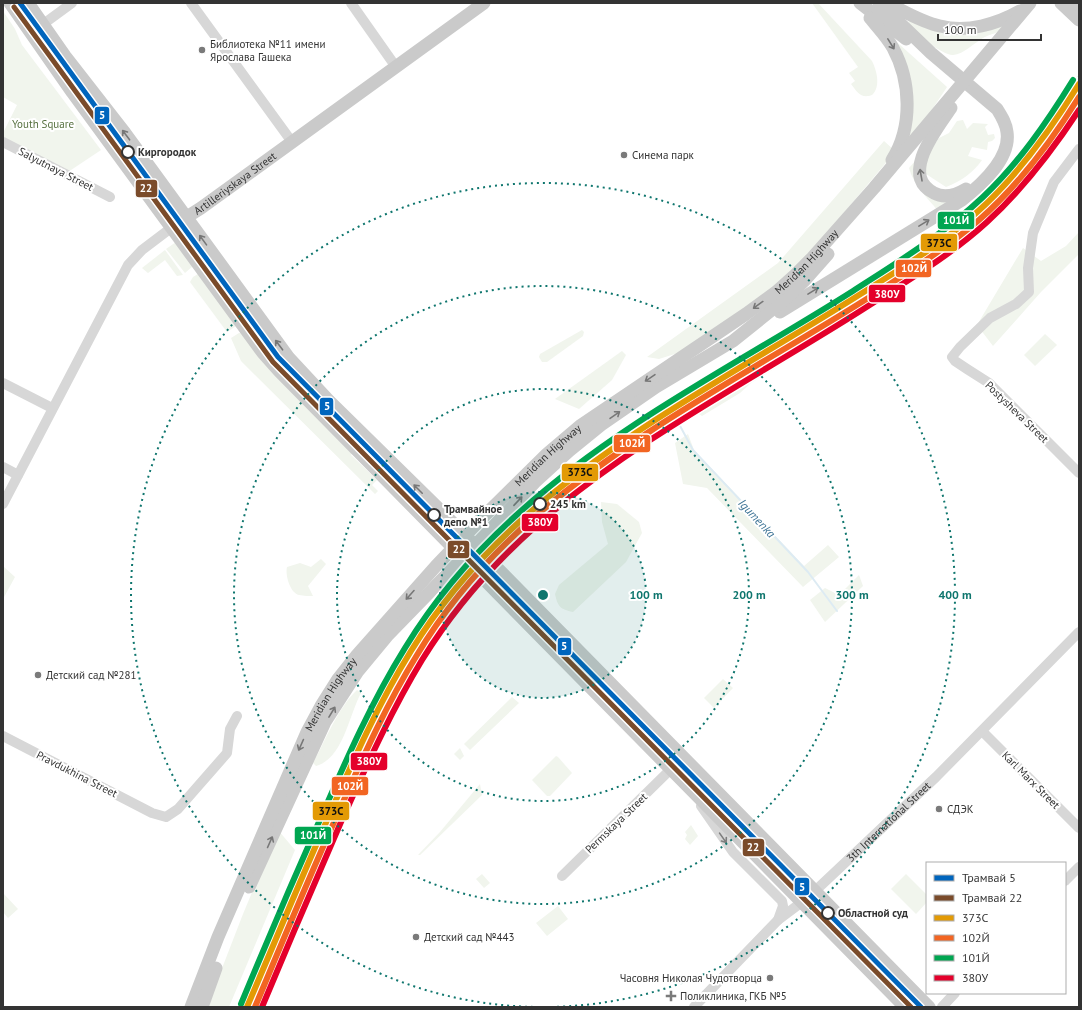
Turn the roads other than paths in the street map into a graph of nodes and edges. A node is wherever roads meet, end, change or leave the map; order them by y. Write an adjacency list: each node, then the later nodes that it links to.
1 (10, 3): 24 (main road)
2 (28, 3): 15 (main road)
3 (72, 3): 15 (street)
4 (191, 3): 19 (street)
5 (351, 3): 16 (street)
6 (484, 3): 16 (main road, Artilleriyskaya Street)
7 (859, 3): 17 (main road, one-way to 17); 21 (main road, one-way to 21)
8 (879, 3): 25 (main road, one-way to 8)
9 (887, 3): 12 (main road)
10 (1061, 3): 14 (main road)
11 (1077, 3): 13 (main road)
12 (1032, 4): 17 (main road, Meridian Highway)
13 (1079, 5)
14 (1079, 20)
15 (42, 25): 23 (main road, one-way to 15)
16 (396, 67): 19 (main road, Artilleriyskaya Street)
17 (948, 106): 21 (main road, Meridian Highway); 25 (main road, Meridian Highway)
18 (3, 142): 22 (street, Salyutnaya Street)
19 (292, 142): 23 (main road, Artilleriyskaya Street)
20 (1079, 149): 29 (street, Postysheva Street)
21 (874, 188): 46 (main road, Meridian Highway, one-way to 46)
22 (110, 197)
23 (186, 217): 24 (main road, Artilleriyskaya Street); 42 (main road, one-way to 23)
24 (171, 228): 27 (street, Artilleriyskaya Street); 36 (main road)
25 (733, 341): 47 (main road, Meridian Highway, one-way to 25)
26 (3, 383): 27 (street)
27 (52, 408): 30 (street, Artilleriyskaya Street)
28 (3, 467): 30 (street)
29 (1079, 473)
30 (18, 475): 31 (street, Artilleriyskaya Street)
31 (3, 504)
32 (1079, 632): 34 (street, 3th International Street)
33 (237, 716): 35 (street, Pravdukhina Street)
34 (982, 731): 38 (street, Karl Marx Street); 42 (street, 3th International Street)
35 (3, 736)
36 (671, 769): 37 (main road); 40 (street, Permskaya Street)
37 (685, 783): 43 (main road); 44 (street, one-way to 44)
38 (1079, 828)
39 (1079, 867): 41 (street)
40 (562, 876)
41 (1066, 880)
42 (815, 891): 43 (main road, 3th International Street); 50 (main road)
43 (802, 902): 44 (street, 3th International Street); 49 (main road)
44 (778, 920): 48 (street, 3th International Street)
45 (954, 994): 51 (street)
46 (191, 1007)
47 (202, 1007)
48 (694, 1007)
49 (905, 1007)
50 (929, 1007)
51 (942, 1007)

